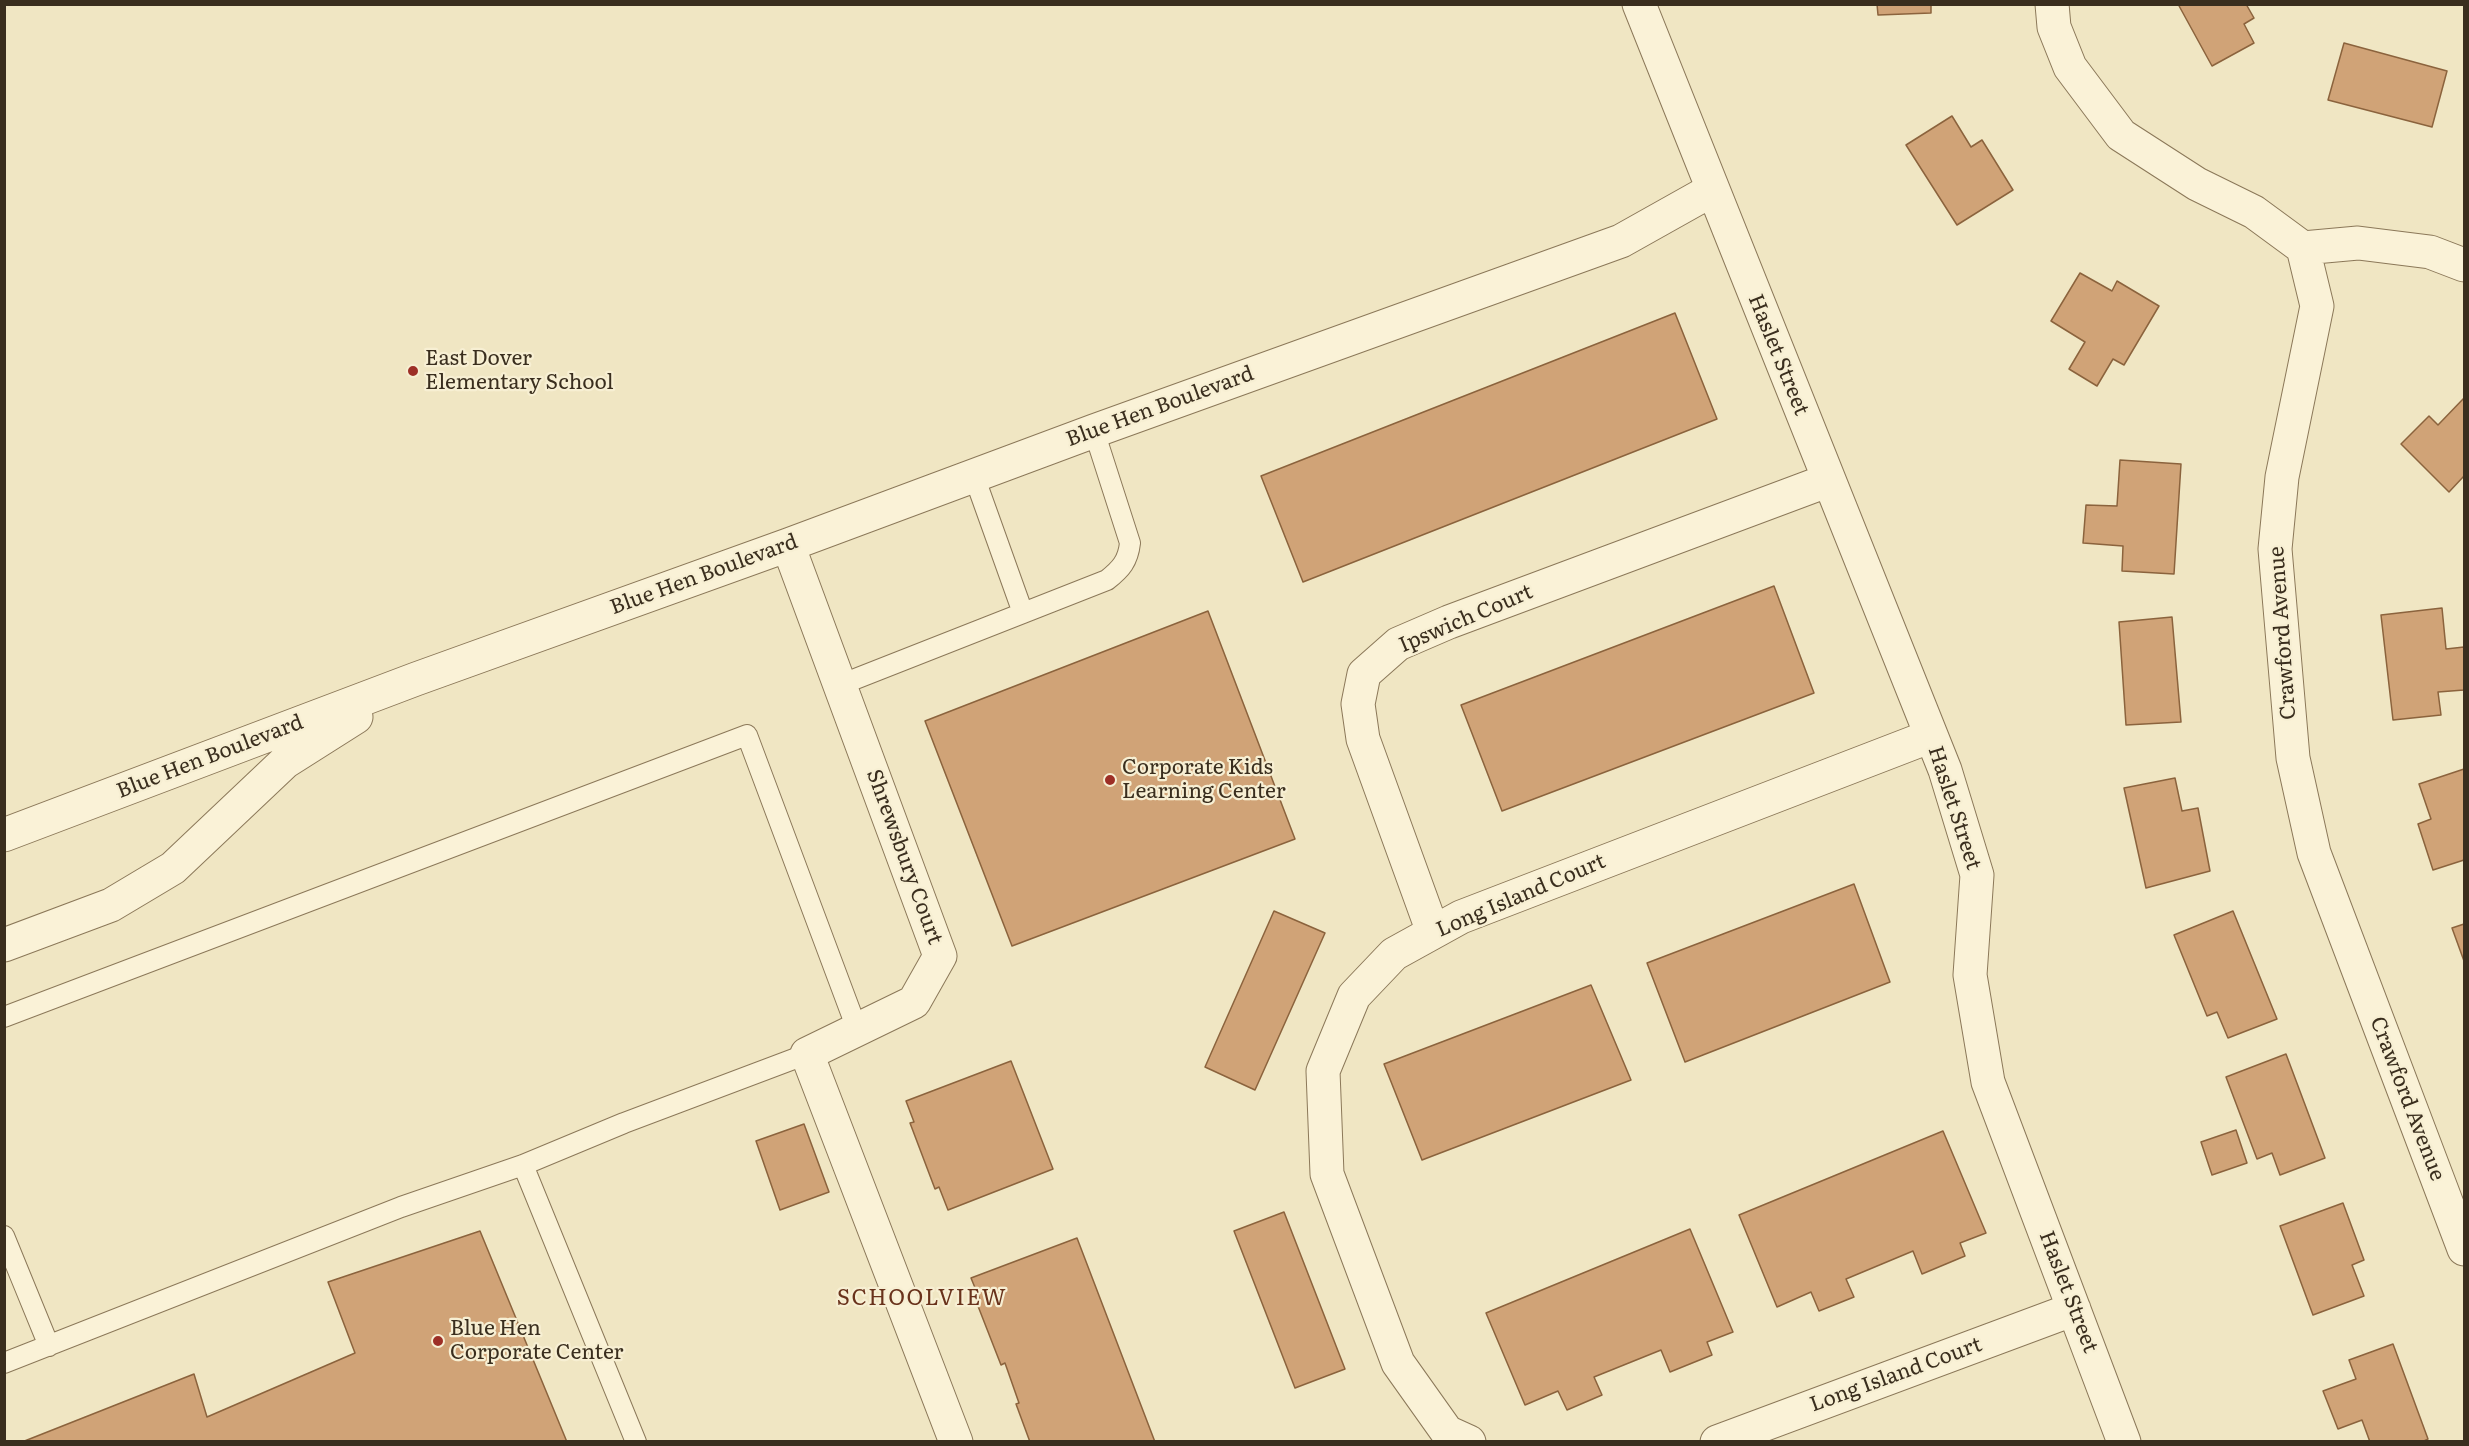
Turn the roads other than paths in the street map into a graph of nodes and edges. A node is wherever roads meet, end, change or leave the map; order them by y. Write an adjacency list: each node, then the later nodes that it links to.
1 (1639, 4): 3 (street)
2 (2052, 4): 4 (street)
3 (1712, 190): 6 (street, Blue Hen Boulevard); 8 (street, Haslet Street)
4 (2303, 248): 5 (street); 22 (street, Crawford Avenue)
5 (2464, 265)
6 (1094, 430): 7 (street, Blue Hen Boulevard); 10 (lane)
7 (974, 476): 9 (street, Blue Hen Boulevard); 10 (lane)
8 (1829, 480): 13 (street, Haslet Street); 15 (street, Ipswich Court)
9 (788, 545): 11 (street, Blue Hen Boulevard); 12 (street, Shrewsbury Court)
10 (1023, 613): 12 (lane)
11 (416, 679): 14 (street, Blue Hen Boulevard); 16 (street, Blue Hen Boulevard)
12 (840, 685): 18 (street, Shrewsbury Court)
13 (1931, 736): 15 (street, Long Island Court); 23 (street, Haslet Street)
14 (4, 835)
15 (1433, 932): 28 (street, Long Island Court)
16 (4, 945)
17 (4, 1017): 18 (lane)
18 (857, 1029): 19 (street, Shrewsbury Court)
19 (807, 1054): 20 (lane); 27 (street)
20 (523, 1165): 24 (lane); 26 (lane)
21 (4, 1236): 24 (lane)
22 (2464, 1249)
23 (2074, 1309): 29 (street, Long Island Court); 30 (street, Haslet Street)
24 (49, 1346): 25 (lane)
25 (4, 1363)
26 (636, 1442)
27 (956, 1442)
28 (1469, 1442)
29 (1717, 1442)
30 (2124, 1442)

